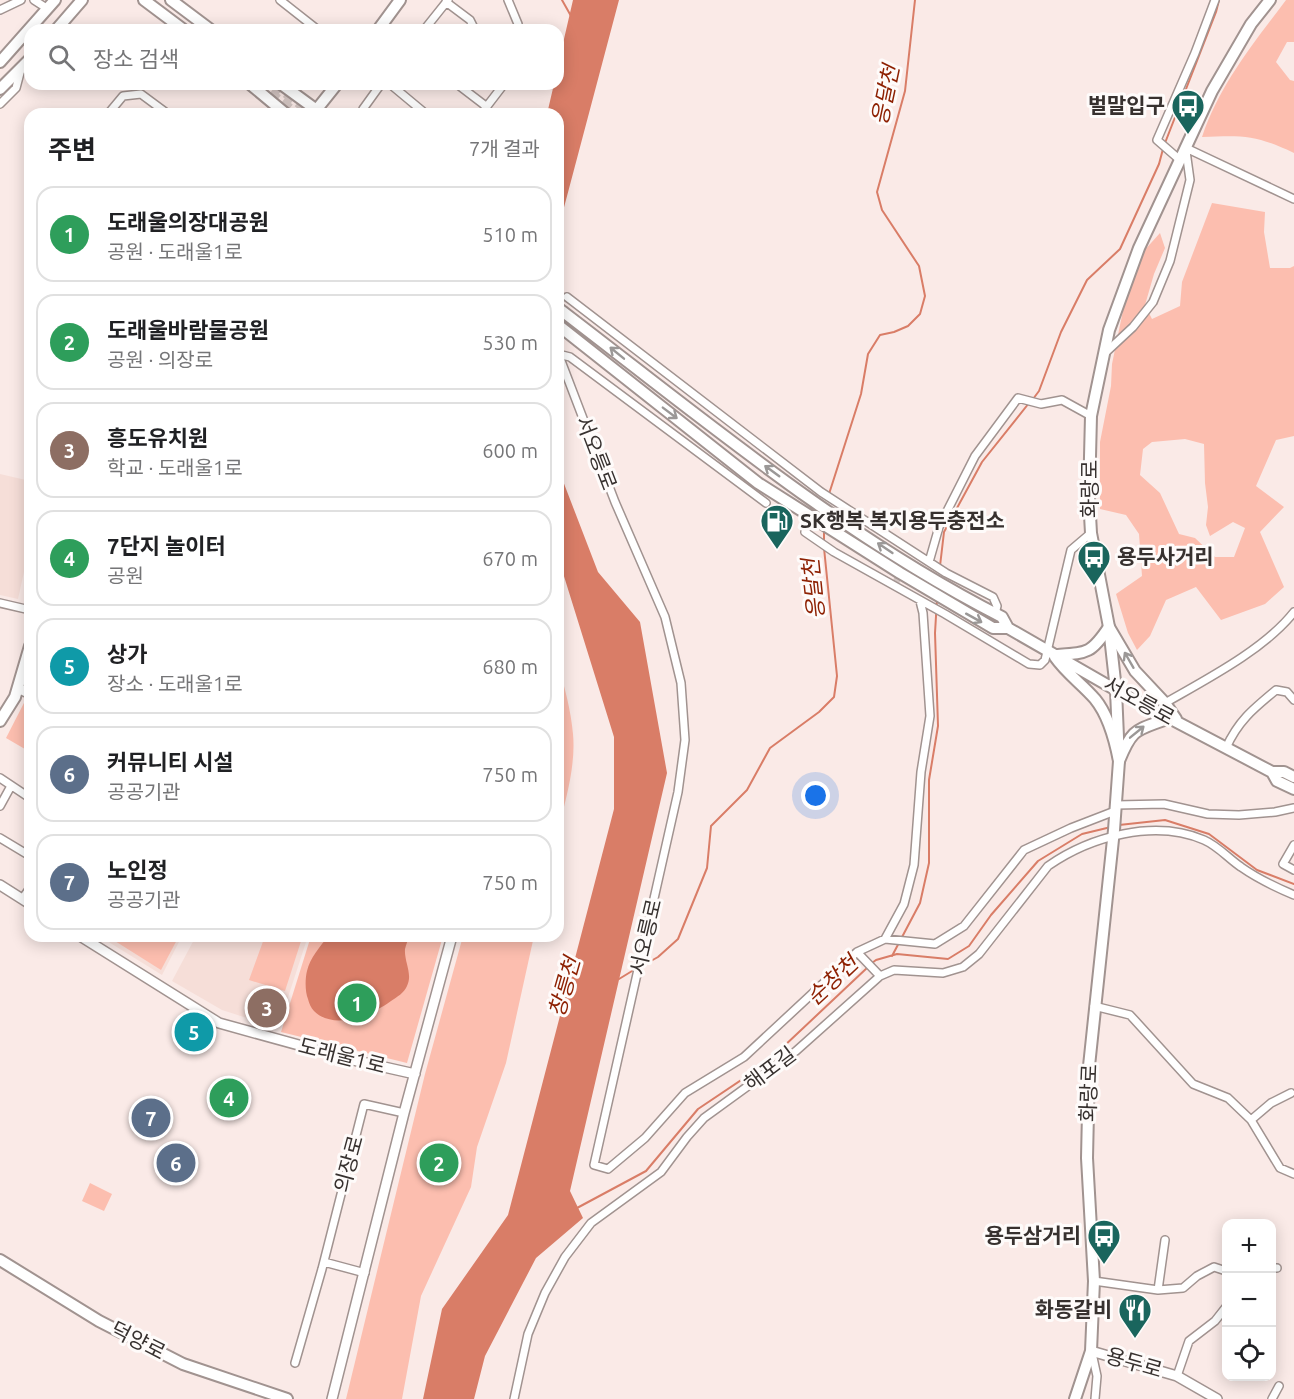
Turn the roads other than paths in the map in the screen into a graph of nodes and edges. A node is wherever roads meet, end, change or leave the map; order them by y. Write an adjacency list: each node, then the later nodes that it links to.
1 (21, 0): 15 (street)
2 (34, 0): 14 (street)
3 (55, 0): 14 (main road)
4 (82, 0): 16 (main road)
5 (91, 0): 16 (main road)
6 (144, 0): 19 (main road)
7 (171, 0): 20 (main road)
8 (280, 0): 21 (street)
9 (400, 0): 22 (main road)
10 (508, 0): 25 (street)
11 (1215, 0): 48 (street)
12 (1270, 0): 47 (main road, 화랑로)
13 (447, 1): 23 (street); 24 (street)
14 (48, 9): 17 (main road)
15 (0, 10)
16 (74, 10): 18 (main road)
17 (34, 24)
18 (61, 24)
19 (176, 24)
20 (203, 24)
21 (310, 24)
22 (382, 24)
23 (429, 24)
24 (472, 24)
25 (517, 24)
26 (24, 36): 27 (main road)
27 (0, 62)
28 (24, 65): 29 (main road)
29 (21, 68): 30 (main road); 38 (street)
30 (0, 89)
31 (257, 90): 42 (main road)
32 (288, 90): 43 (main road)
33 (333, 90): 44 (main road)
34 (377, 90): 45 (street)
35 (397, 90): 46 (street)
36 (465, 90): 39 (street)
37 (500, 90): 39 (street)
38 (0, 104)
39 (487, 107)
40 (113, 108): 41 (street)
41 (160, 108)
42 (279, 108)
43 (311, 108)
44 (320, 108)
45 (364, 108)
46 (419, 108)
47 (1186, 148): 48 (main road, 화랑로); 49 (street); 53 (street)
48 (1180, 160): 53 (main road, 화랑로)
49 (1294, 199)
50 (567, 297): 57 (street)
51 (564, 313): 57 (main road, one-way to 51)
52 (564, 330): 68 (main road, 서오릉로, one-way to 68)
53 (1104, 354): 56 (main road, 화랑로)
54 (564, 355): 58 (street)
55 (564, 369): 99 (street, 서오릉로)
56 (1091, 416): 60 (main road, 화랑로); 61 (street)
57 (822, 500): 61 (street); 66 (main road, 서오릉로, one-way to 57)
58 (766, 503)
59 (805, 532): 62 (street)
60 (1091, 533): 67 (main road, 화랑로); 69 (street)
61 (931, 564): 66 (street)
62 (920, 601): 69 (street); 96 (street)
63 (0, 603): 64 (street)
64 (24, 609)
65 (1294, 612): 75 (street)
66 (995, 614): 68 (main road, 서오릉로)
67 (1109, 627): 69 (main road); 72 (main road, 화랑로); 75 (main road, one-way to 67)
68 (1008, 628): 69 (main road, 서오릉로)
69 (1050, 653): 72 (main road, 서오릉로); 79 (main road)
70 (24, 667): 71 (main road)
71 (18, 688): 73 (street); 77 (main road)
72 (1116, 690): 76 (main road, 서오릉로); 79 (main road, 화랑로)
73 (24, 691)
74 (1294, 700): 78 (street)
75 (1165, 703): 76 (main road)
76 (1173, 720): 78 (main road, 서오릉로); 79 (main road, one-way to 76)
77 (0, 722)
78 (1226, 748): 80 (main road, 서오릉로)
79 (1119, 761): 88 (main road, 화랑로)
80 (1272, 772): 81 (main road, 서오릉로); 84 (main road, 서오릉로)
81 (1294, 777)
82 (0, 778): 83 (street)
83 (11, 786): 85 (street); 86 (street)
84 (1294, 789)
85 (24, 794)
86 (0, 806)
87 (1294, 808): 88 (street)
88 (1114, 821): 94 (street); 96 (street); 100 (street); 101 (main road, 화랑로)
89 (0, 838): 91 (street)
90 (1294, 844): 92 (street)
91 (24, 852)
92 (1294, 870)
93 (0, 885): 95 (street)
94 (1294, 895)
95 (24, 901)
96 (887, 939): 99 (street, 서오릉로)
97 (90, 942): 102 (street, 도래울1로)
98 (450, 942): 102 (street, 의장로)
99 (860, 955): 100 (street)
100 (878, 974): 121 (street, 해포길)
101 (1094, 1006): 105 (street); 112 (main road, 화랑로)
102 (416, 1074): 104 (street, 의장로)
103 (1291, 1093): 105 (street)
104 (404, 1113): 109 (street, 의장로); 111 (street, 의장로)
105 (1251, 1120): 106 (street)
106 (1294, 1174)
107 (1165, 1240): 113 (street)
108 (0, 1260): 119 (main road, 덕양로)
109 (324, 1262): 111 (street); 116 (street, 의장로)
110 (1222, 1269): 113 (street)
111 (365, 1273): 120 (street, 의장로)
112 (1094, 1281): 113 (street); 115 (main road, 화랑로)
113 (1158, 1290)
114 (1222, 1313): 117 (street, 용두로)
115 (1091, 1350): 117 (street, 용두로); 122 (main road, 화랑로); 123 (street, 화랑로)
116 (295, 1363)
117 (1177, 1376): 124 (street, 용두로)
118 (1280, 1386): 125 (street)
119 (287, 1399)
120 (332, 1399)
121 (514, 1399)
122 (1075, 1399)
123 (1095, 1399)
124 (1217, 1399)
125 (1272, 1399)

